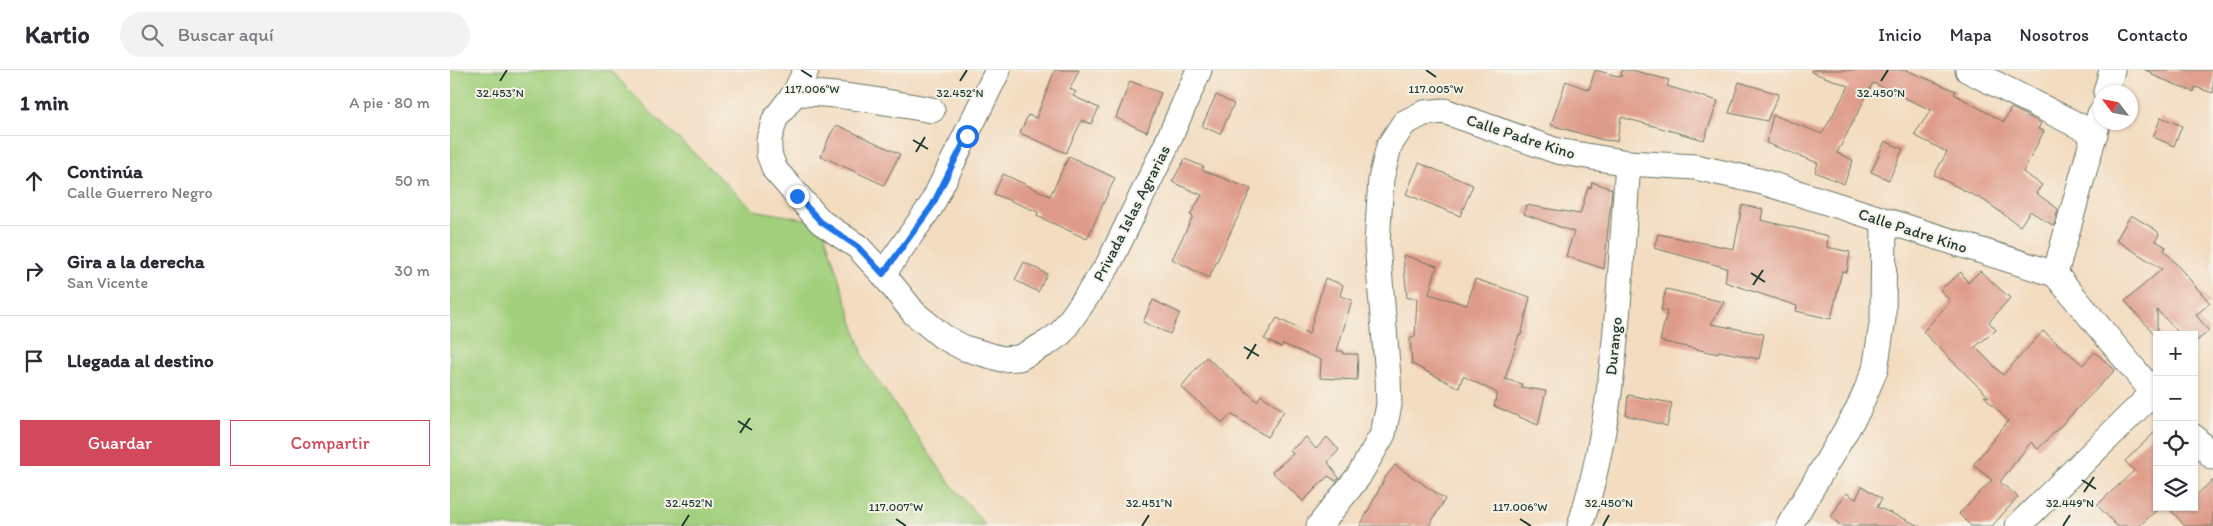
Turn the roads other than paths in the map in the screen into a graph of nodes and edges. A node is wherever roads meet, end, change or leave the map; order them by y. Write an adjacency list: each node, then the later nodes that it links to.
1 (806, 70): 7 (street)
2 (998, 70): 13 (street)
3 (1199, 70): 13 (street, Privada Islas Agrarias)
4 (1968, 70): 9 (street)
5 (2112, 70): 6 (street)
6 (2108, 85)
7 (795, 94): 8 (street); 13 (street)
8 (932, 110)
9 (2093, 122)
10 (2096, 130): 14 (street)
11 (1628, 163): 12 (street, Calle Padre Kino); 19 (street, Calle Padre Kino); 20 (street, Durango)
12 (1884, 221): 14 (street, Calle Padre Kino); 21 (street)
13 (883, 274)
14 (2055, 274): 15 (street)
15 (2153, 393)
16 (2153, 397): 22 (street)
17 (2198, 441): 18 (street)
18 (2213, 457)
19 (1319, 526)
20 (1580, 526)
21 (1788, 526)
22 (2018, 526)

